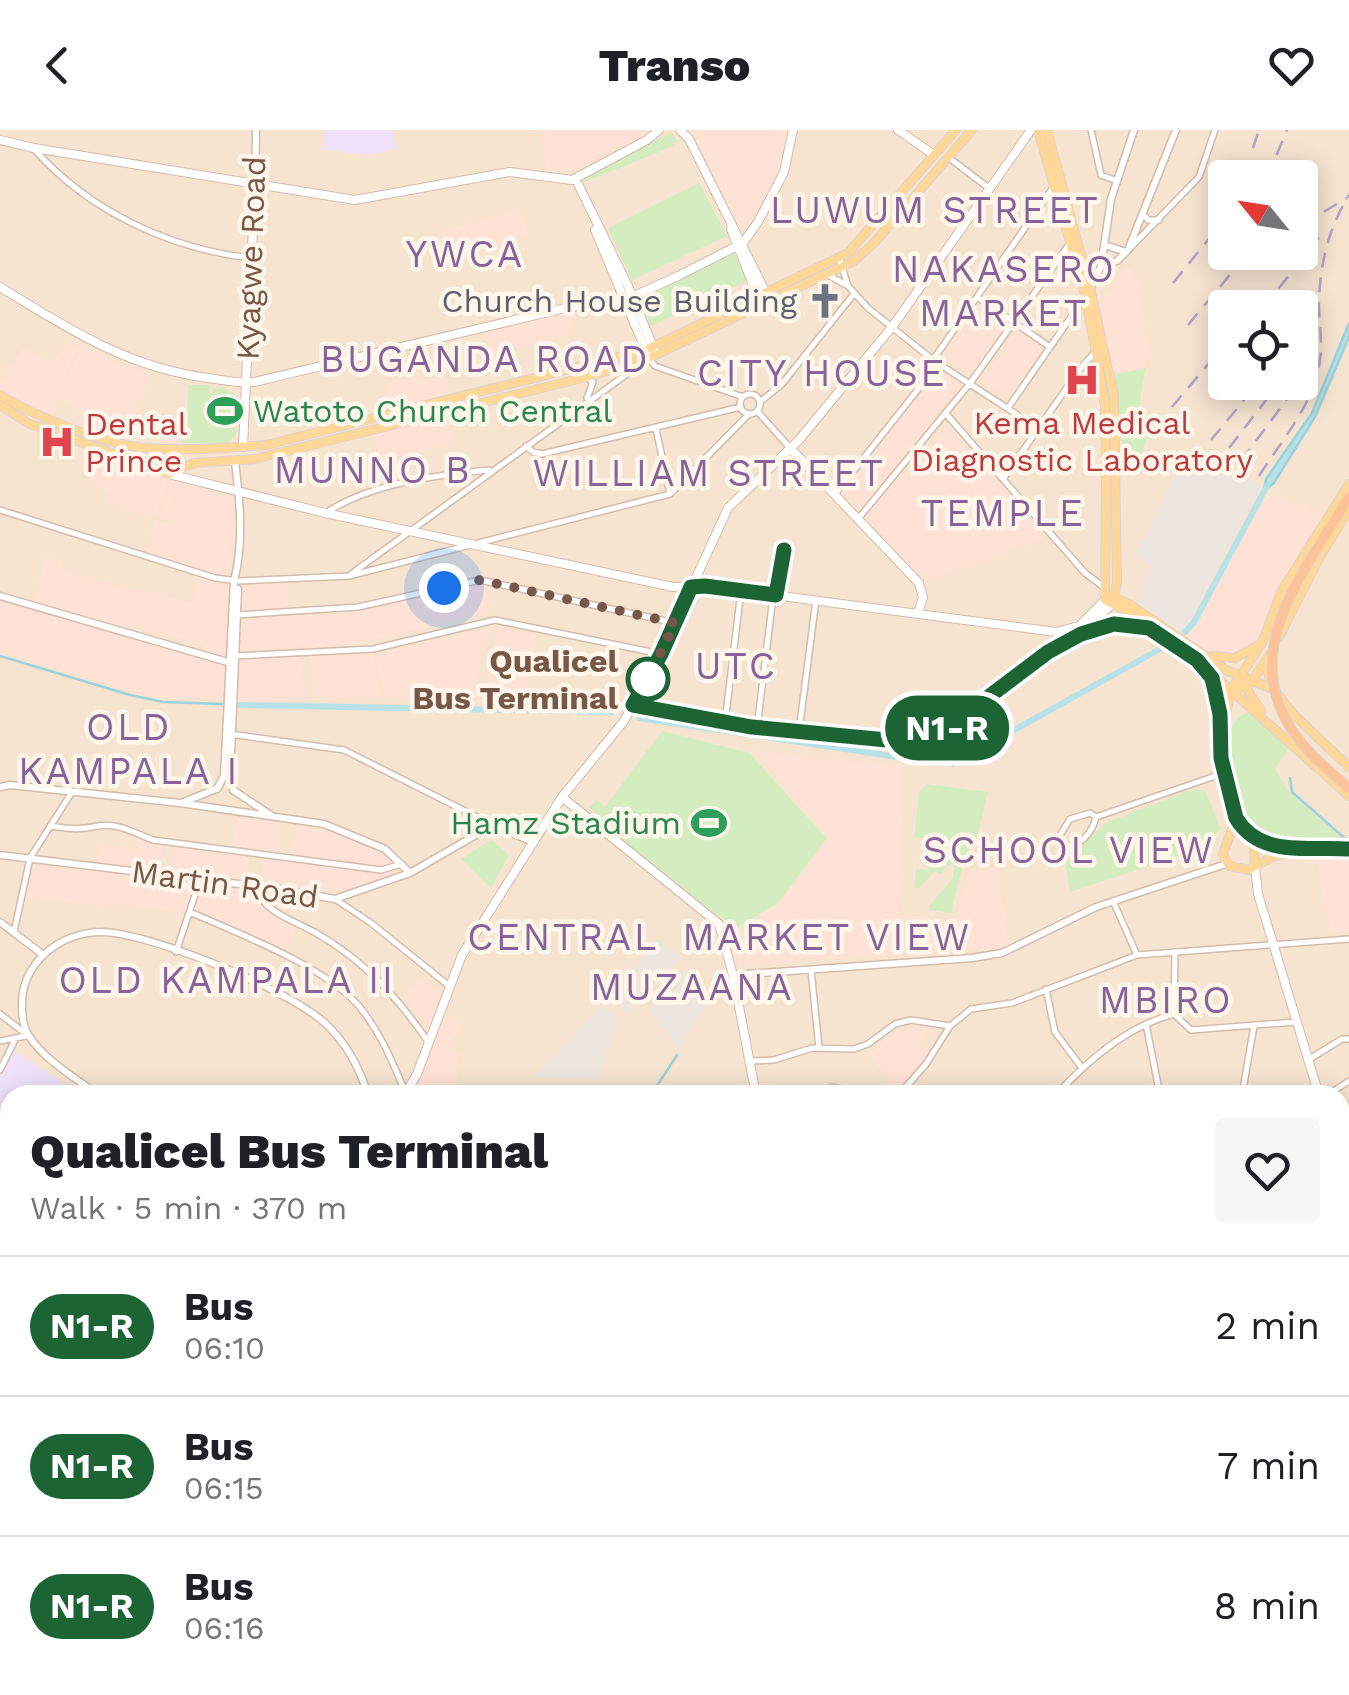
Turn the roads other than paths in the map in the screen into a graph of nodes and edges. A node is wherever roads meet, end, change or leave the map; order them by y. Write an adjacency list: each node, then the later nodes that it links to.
1 (256, 130): 22 (street, Kyagwe Road)
2 (659, 130): 20 (main road)
3 (680, 130): 15 (main road)
4 (793, 130): 28 (main road)
5 (898, 130): 18 (main road)
6 (906, 130): 18 (main road)
7 (956, 130): 18 (main road)
8 (972, 130): 19 (main road)
9 (1034, 130): 23 (main road); 24 (main road)
10 (1048, 130): 27 (main road)
11 (1090, 130): 21 (street)
12 (1134, 130): 21 (street)
13 (1176, 130): 25 (street)
14 (1215, 130): 26 (street)
15 (689, 134): 28 (main road)
16 (0, 140): 17 (main road)
17 (34, 148): 22 (main road); 31 (street)
18 (936, 153): 33 (main road)
19 (948, 157): 24 (street); 33 (main road)
20 (574, 179): 22 (main road); 42 (main road)
21 (1116, 182): 29 (street)
22 (254, 184): 31 (main road, Kyagwe Road)
23 (1055, 185): 27 (main road); 41 (street)
24 (990, 189): 44 (main road)
25 (1144, 216): 26 (street); 30 (street)
26 (1159, 220): 30 (street)
27 (1073, 240): 34 (main road); 38 (main road); 43 (street)
28 (740, 245): 40 (main road); 42 (main road)
29 (1105, 245): 30 (street); 32 (street)
30 (1127, 251): 32 (street)
31 (251, 258): 52 (main road, Kyagwe Road)
32 (1102, 261): 34 (street); 38 (street)
33 (841, 262): 35 (main road); 37 (street)
34 (1084, 268): 38 (main road)
35 (824, 270): 37 (street); 40 (main road)
36 (0, 286): 52 (main road)
37 (848, 286): 39 (street)
38 (1088, 292): 45 (street); 46 (main road)
39 (853, 294): 44 (street); 55 (street)
40 (763, 297): 47 (main road)
41 (976, 297): 43 (street); 48 (street)
42 (629, 298): 47 (main road); 52 (main road)
43 (1014, 323): 45 (street); 51 (street)
44 (892, 327): 48 (street); 73 (main road)
45 (1050, 347): 60 (street)
46 (1101, 350): 65 (main road); 66 (main road); 69 (street)
47 (651, 352): 49 (main road); 50 (main road); 54 (street); 56 (street)
48 (936, 362): 51 (street); 82 (street)
49 (573, 369): 50 (street); 58 (main road)
50 (586, 377): 56 (street); 64 (main road)
51 (971, 382): 60 (street); 62 (street)
52 (246, 383): 70 (main road, Kyagwe Road)
53 (0, 394): 63 (main road)
54 (743, 397): 55 (street); 59 (street)
55 (760, 402): 61 (street)
56 (583, 404): 71 (street)
57 (0, 405): 67 (main road)
58 (424, 406): 64 (main road); 70 (main road)
59 (741, 407): 61 (street); 68 (street)
60 (1008, 408): 69 (street)
61 (753, 412): 73 (street); 84 (street)
62 (946, 414): 79 (street); 89 (street)
63 (40, 416): 67 (main road); 72 (main road)
64 (426, 418): 74 (main road)
65 (1105, 418): 66 (main road); 80 (main road)
66 (1116, 418): 78 (main road)
67 (35, 425): 77 (main road)
68 (656, 429): 71 (street); 84 (street)
69 (1039, 429): 79 (street)
70 (247, 446): 72 (main road); 74 (main road)
71 (526, 446): 76 (street)
72 (163, 448): 77 (main road)
73 (791, 449): 82 (main road); 95 (main road)
74 (251, 460): 75 (main road)
75 (235, 462): 77 (main road); 83 (street)
76 (493, 470): 88 (street); 90 (street)
77 (165, 472): 83 (main road)
78 (1118, 478): 80 (main road); 93 (main road)
79 (1004, 480): 99 (street)
80 (1106, 480): 99 (main road)
81 (1349, 484): 108 (main road)
82 (836, 493): 89 (main road)
83 (240, 494): 88 (main road); 94 (street)
84 (670, 494): 91 (street)
85 (1349, 498): 128 (highway, bridge)
86 (0, 510): 94 (street)
87 (1349, 510): 109 (main road)
88 (325, 513): 90 (main road)
89 (858, 520): 102 (main road)
90 (411, 530): 91 (main road); 92 (street)
91 (479, 544): 92 (street); 95 (main road)
92 (349, 576): 94 (street)
93 (1117, 576): 99 (main road); 101 (main road)
94 (236, 581): 103 (street)
95 (691, 587): 96 (main road); 104 (main road)
96 (742, 591): 97 (main road); 119 (street)
97 (774, 595): 100 (main road); 121 (street)
98 (0, 596): 113 (street)
99 (1109, 597): 101 (main road); 105 (main road); 106 (main road); 107 (main road)
100 (816, 600): 102 (main road); 122 (street)
101 (1128, 604): 112 (main road)
102 (918, 614): 106 (main road)
103 (235, 615): 104 (street); 113 (street)
104 (675, 623): 111 (main road)
105 (1149, 628): 107 (main road); 112 (main road)
106 (1039, 630): 110 (main road)
107 (1081, 634): 110 (main road)
108 (1262, 643): 112 (main road); 114 (main road)
109 (1273, 649): 115 (main road); 116 (main road)
110 (1048, 652): 122 (main road)
111 (661, 654): 113 (street); 118 (main road)
112 (1198, 656): 114 (main road); 117 (main road); 124 (main road)
113 (234, 660): 123 (street)
114 (1242, 676): 115 (main road); 117 (main road)
115 (1249, 684): 116 (main road); 117 (main road); 120 (main road)
116 (1273, 689): 125 (main road)
117 (1232, 690): 120 (main road); 124 (main road)
118 (633, 705): 119 (main road); 133 (main road)
119 (725, 722): 121 (main road)
120 (1270, 723): 132 (main road)
121 (757, 728): 122 (main road)
122 (798, 732)
123 (229, 734): 129 (street); 130 (street); 138 (street)
124 (1220, 743): 126 (main road)
125 (1349, 767)
126 (1224, 773): 135 (street); 136 (main road)
127 (0, 787): 131 (street)
128 (1349, 788)
129 (217, 789): 130 (street); 134 (street)
130 (234, 791): 137 (street)
131 (72, 792): 134 (street); 139 (street)
132 (1349, 796)
133 (562, 797): 141 (main road); 166 (main road)
134 (180, 803): 137 (street)
135 (1096, 817): 135 (street)
136 (1236, 818): 140 (main road); 147 (main road)
137 (276, 819): 146 (street)
138 (493, 825): 141 (street); 150 (street, Martin Road)
139 (50, 826): 145 (street); 146 (street)
140 (1254, 839): 142 (main road); 148 (main road)
141 (533, 842): 167 (main road)
142 (1314, 848): 143 (main road); 148 (main road)
143 (1349, 849)
144 (0, 855): 145 (street, Martin Road)
145 (30, 858): 151 (street, Martin Road); 158 (street)
146 (402, 864): 150 (street)
147 (1226, 864): 149 (main road); 155 (street)
148 (1255, 866): 149 (main road); 152 (main road)
149 (1235, 870): 152 (main road)
150 (410, 873): 154 (street, Martin Road)
151 (200, 880): 153 (street, Martin Road); 156 (street)
152 (1256, 883): 160 (main road)
153 (257, 886): 154 (street, Martin Road); 179 (street)
154 (335, 899): 167 (street)
155 (1113, 901): 164 (street); 165 (street)
156 (190, 912): 162 (street); 187 (street)
157 (0, 922): 158 (street)
158 (14, 932): 163 (street)
159 (1349, 939): 160 (street)
160 (1273, 946): 161 (street); 171 (main road)
161 (1175, 951): 164 (street); 170 (street)
162 (176, 952): 163 (street); 186 (street)
163 (42, 954): 175 (street)
164 (1137, 954): 168 (street)
165 (811, 970): 166 (street); 180 (street)
166 (733, 975): 182 (main road)
167 (448, 986): 179 (main road)
168 (1046, 989): 173 (street); 183 (street)
169 (0, 1014): 175 (street)
170 (1174, 1014): 172 (street); 174 (street)
171 (1296, 1022): 174 (street); 181 (main road)
172 (1146, 1024): 183 (street); 192 (street)
173 (950, 1026): 180 (street); 190 (street)
174 (1254, 1026): 193 (street)
175 (28, 1036): 176 (street); 185 (street)
176 (16, 1038): 178 (street); 184 (street)
177 (1349, 1038): 181 (street)
178 (0, 1042)
179 (429, 1043): 188 (main road)
180 (818, 1048): 182 (street)
181 (1308, 1060): 194 (main road)
182 (749, 1062): 189 (main road)
183 (1082, 1068): 191 (street)
184 (0, 1070)
185 (86, 1085)
186 (364, 1085)
187 (402, 1085)
188 (410, 1085)
189 (754, 1085)
190 (908, 1085)
191 (1066, 1085)
192 (1158, 1085)
193 (1244, 1085)
194 (1319, 1085)

